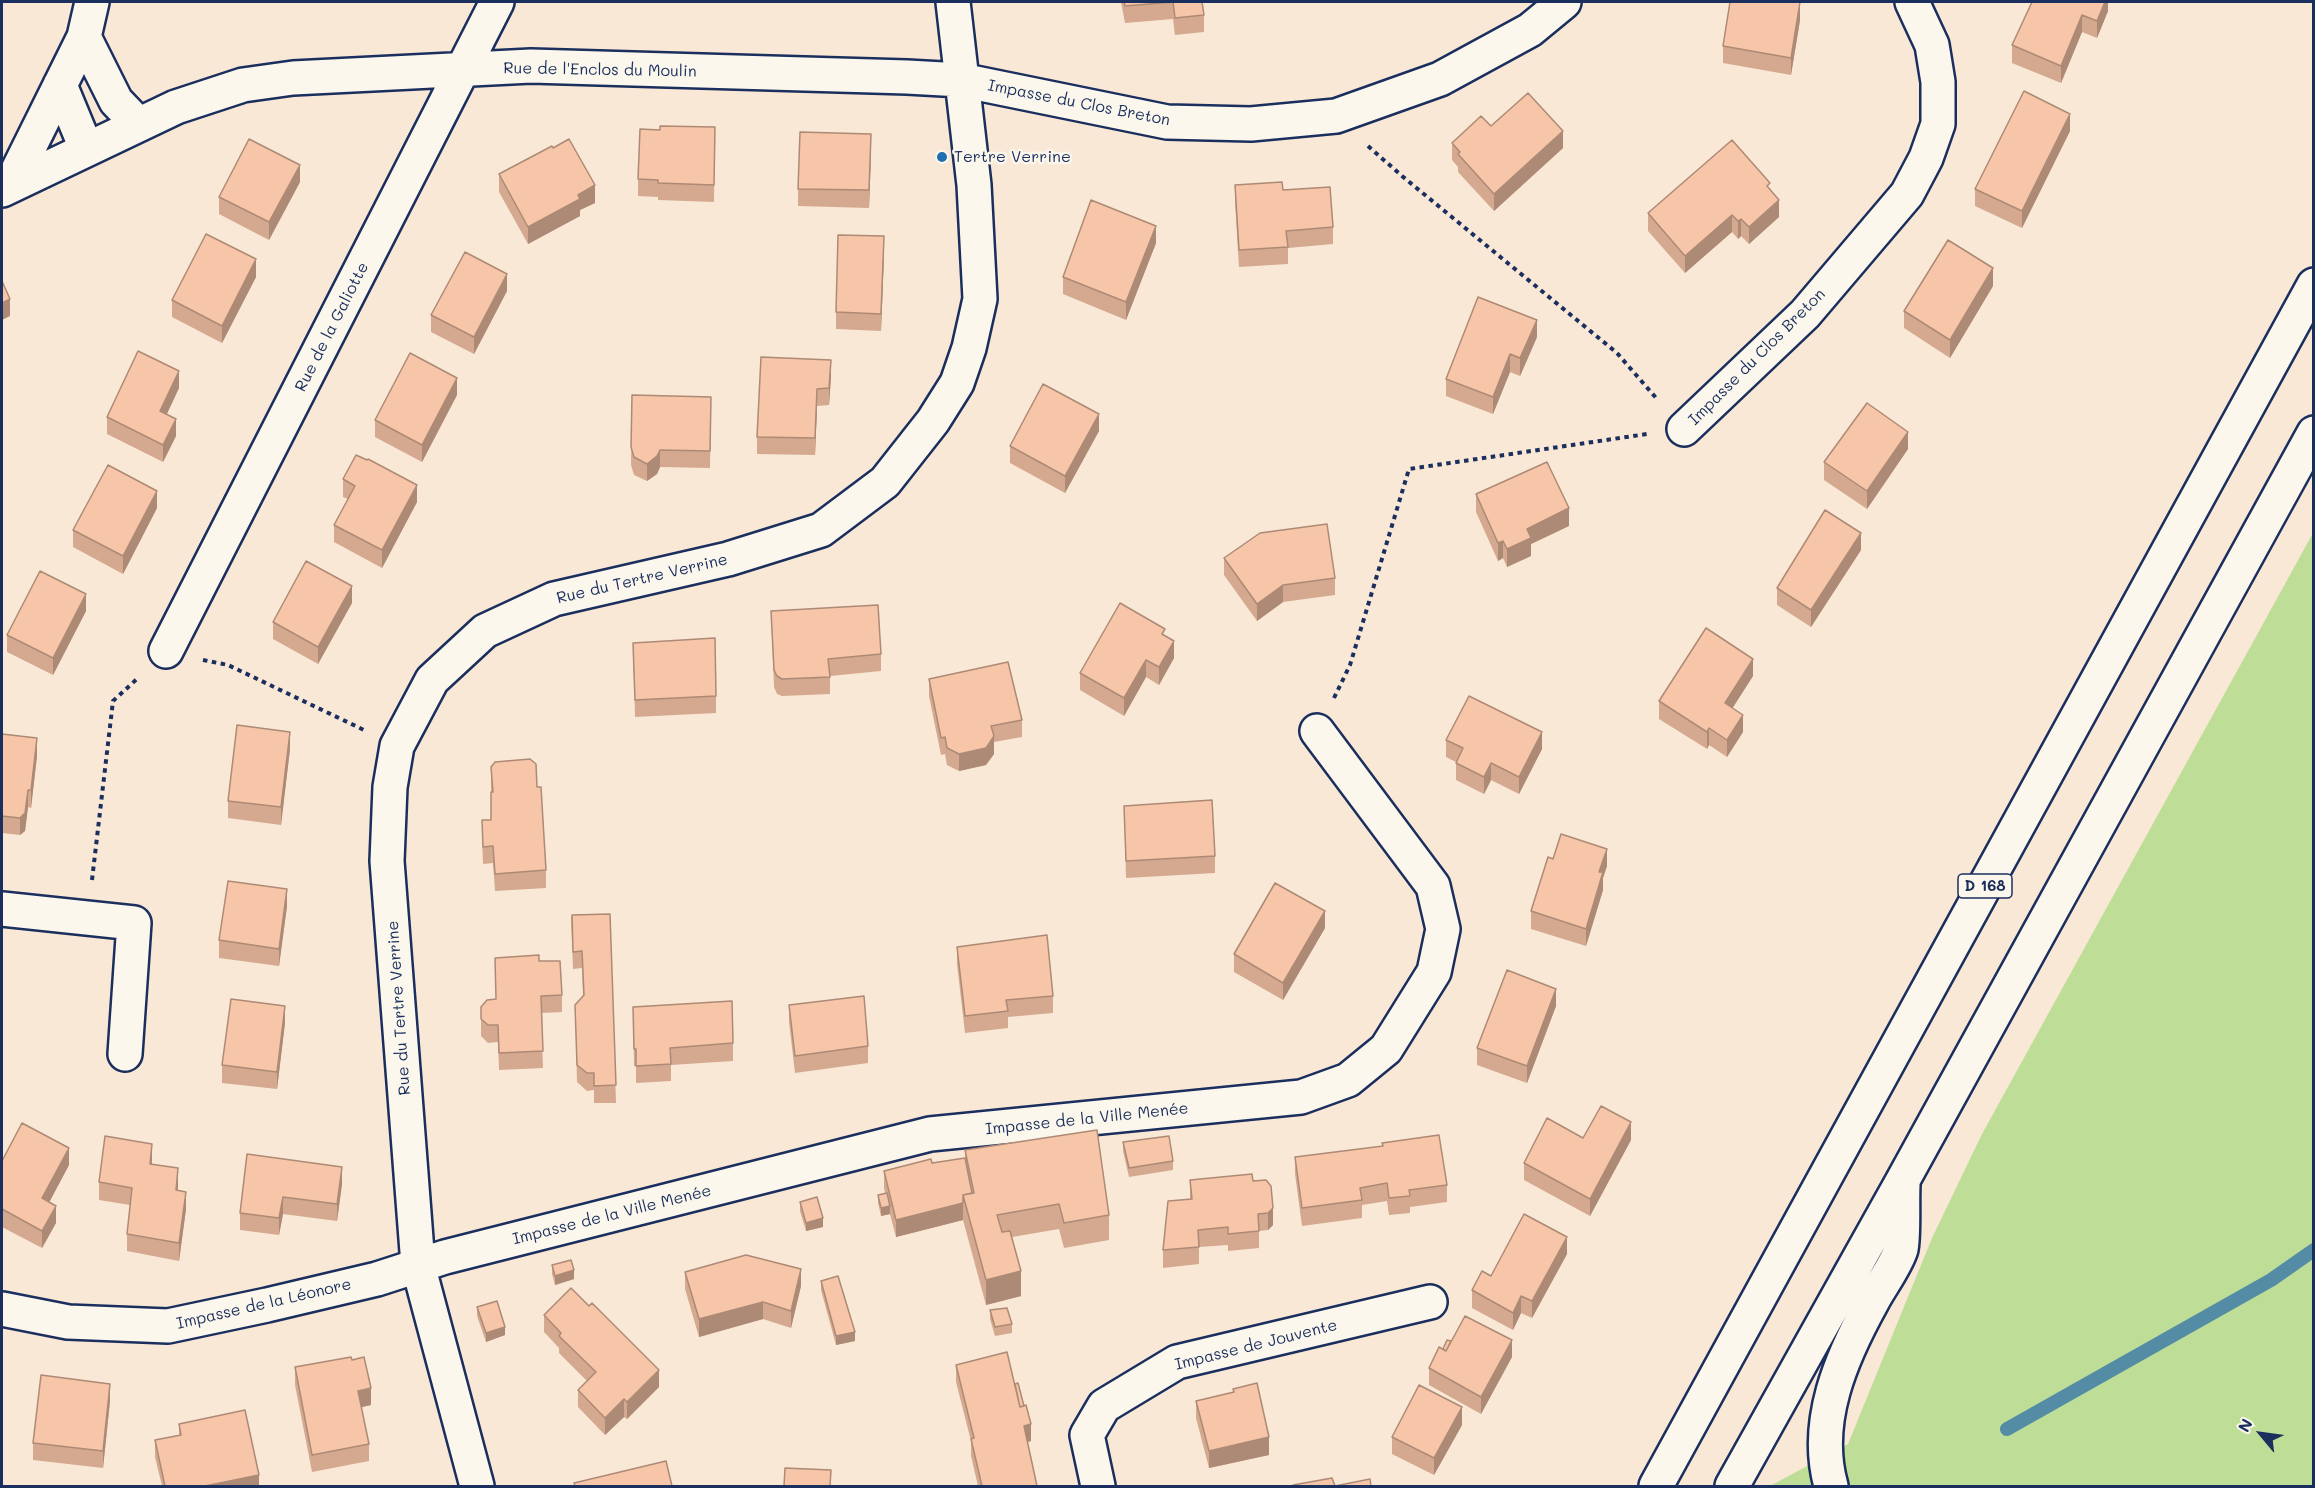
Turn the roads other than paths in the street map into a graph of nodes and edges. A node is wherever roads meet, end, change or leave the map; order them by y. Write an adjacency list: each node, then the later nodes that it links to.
1 (92, 2): 6 (street)
2 (497, 2): 7 (street, Rue de la Galiotte)
3 (953, 2): 8 (street, Rue du Tertre Verrine)
4 (1564, 2): 8 (street, Impasse du Clos Breton)
5 (1912, 2): 14 (street, Impasse du Clos Breton)
6 (84, 37): 9 (street); 10 (street)
7 (462, 71): 8 (street, Rue de l'Enclos du Moulin); 10 (street, Rue de l'Enclos du Moulin); 16 (street, Rue de la Galiotte)
8 (961, 80): 21 (street, Rue du Tertre Verrine)
9 (60, 85): 11 (street); 12 (street)
10 (138, 124): 11 (street, Rue de l'Enclos du Moulin)
11 (86, 148): 12 (street, Rue de l'Enclos du Moulin)
12 (6, 188)
13 (2313, 285): 26 (street, D 168)
14 (1684, 429)
15 (2313, 432): 20 (street)
16 (166, 651)
17 (1317, 731): 21 (street, Impasse de la Ville Menée)
18 (2, 909): 19 (street)
19 (126, 1054)
20 (1903, 1180): 27 (street); 28 (street)
21 (418, 1265): 23 (street, Impasse de la Léonore); 24 (street, Rue du Tertre Verrine)
22 (1431, 1302): 25 (street, Impasse de Jouvente)
23 (2, 1309)
24 (477, 1486)
25 (1098, 1486)
26 (1656, 1486)
27 (1732, 1486)
28 (1831, 1486)

